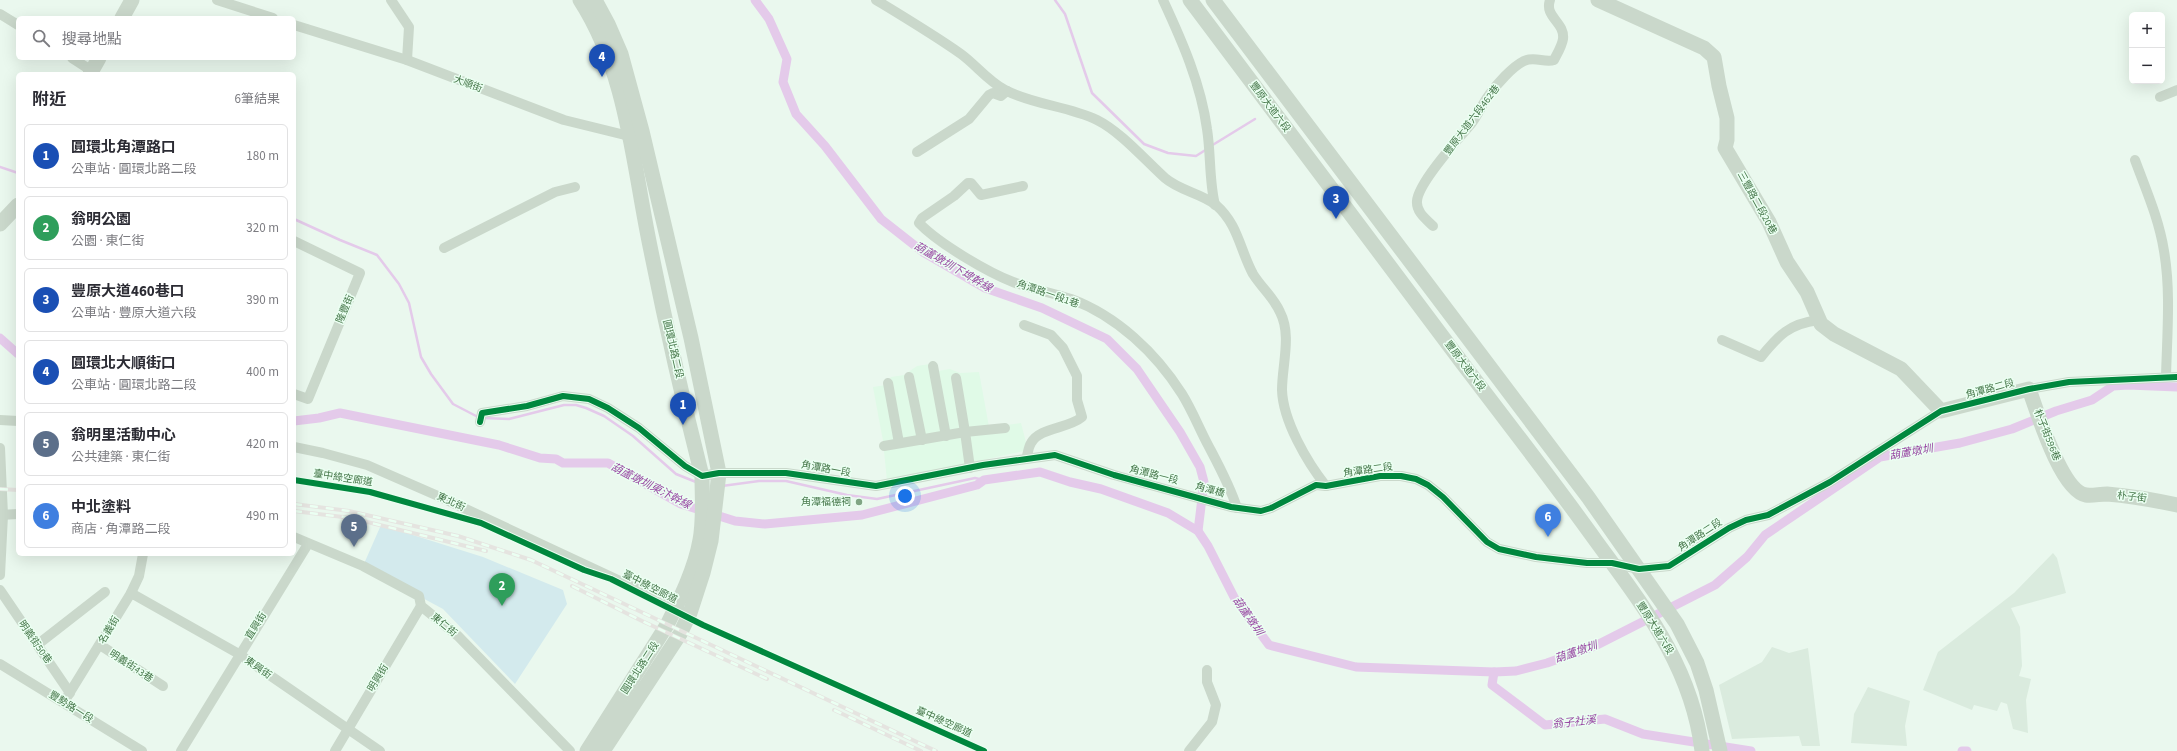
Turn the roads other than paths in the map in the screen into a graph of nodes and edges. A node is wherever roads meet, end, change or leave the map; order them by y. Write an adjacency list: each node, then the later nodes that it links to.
1 (132, 0): 13 (street)
2 (217, 0): 14 (street)
3 (391, 0): 18 (street)
4 (580, 0): 23 (street, 圓環北路二段)
5 (595, 0): 23 (street, 圓環北路二段)
6 (876, 0): 21 (street)
7 (1163, 0): 28 (street)
8 (1190, 0): 72 (street, 豐原大道六段)
9 (1213, 0): 73 (street, 豐原大道六段)
10 (1550, 0): 31 (street, 豐原大道六段462巷)
11 (1598, 0): 34 (street, 三豐路二段20巷)
12 (0, 14): 15 (street)
13 (123, 16)
14 (267, 16)
15 (16, 24)
16 (296, 25): 18 (street, 大順街)
17 (76, 60): 19 (street)
18 (407, 60): 23 (street, 大順街)
19 (94, 68)
20 (2177, 90): 22 (street)
21 (1007, 91): 24 (street); 28 (street)
22 (2160, 98)
23 (635, 134): 59 (street, 圓環北路二段); 60 (street, 圓環北路二段)
24 (917, 152)
25 (2135, 160): 39 (street)
26 (1023, 186): 65 (street, 角潭路一段1巷)
27 (576, 187): 33 (street)
28 (1215, 205): 61 (street)
29 (16, 207): 30 (street)
30 (0, 224)
31 (1433, 226)
32 (296, 242): 44 (street, 隆豐街)
33 (444, 248)
34 (1818, 320): 36 (street); 45 (street, 三豐路二段20巷)
35 (1024, 325): 57 (street)
36 (1722, 340)
37 (933, 366): 51 (street)
38 (909, 377): 52 (street)
39 (2166, 377): 40 (street, 角潭路二段); 43 (street, 角潭路二段)
40 (2177, 377)
41 (956, 378): 50 (street)
42 (888, 383): 53 (street)
43 (2029, 389): 45 (street, 角潭路二段); 63 (street, 朴子街596巷)
44 (296, 395)
45 (1940, 411): 73 (street, 角潭路二段)
46 (482, 417): 60 (street)
47 (0, 420): 48 (street)
48 (16, 420)
49 (1005, 428): 50 (street)
50 (965, 432): 51 (street); 58 (street)
51 (946, 436): 52 (street)
52 (922, 440): 53 (street)
53 (899, 443): 54 (street)
54 (884, 446)
55 (296, 447): 79 (street, 東北街)
56 (0, 448): 67 (street)
57 (1026, 459): 58 (street, 角潭路一段); 62 (street, 角潭路一段)
58 (970, 468): 59 (street, 角潭路一段)
59 (719, 473): 60 (street, 角潭路一段); 69 (street, 圓環北路二段)
60 (702, 476): 69 (street, 圓環北路二段)
61 (1326, 486): 65 (street, 角潭路二段); 72 (street, 角潭路二段)
62 (1184, 493): 65 (street, 角潭橋)
63 (2086, 495): 64 (street, 朴子街)
64 (2177, 505)
65 (1234, 507)
66 (16, 514): 67 (street)
67 (2, 515): 74 (street)
68 (296, 538): 70 (street, 東仁街)
69 (705, 541): 79 (street, 圓環北路二段); 80 (street, 圓環北路二段)
70 (308, 544): 78 (street, 東仁街); 83 (street, 直興街)
71 (143, 556): 77 (street, 名義街)
72 (1612, 563): 73 (street, 角潭路二段); 99 (street, 豐原大道六段)
73 (1639, 569): 90 (street, 豐原大道六段)
74 (0, 575)
75 (0, 590): 81 (street, 明義街50巷)
76 (105, 592): 81 (street)
77 (131, 593): 82 (street, 名義街); 83 (street, 東興街)
78 (421, 606): 89 (street, 明興街); 95 (street, 東仁街)
79 (676, 607): 80 (street, 東北街); 96 (street, 圓環北路二段)
80 (690, 613): 97 (street, 圓環北路二段)
81 (37, 645): 87 (street, 明義街50巷)
82 (100, 645): 86 (street, 明義街43巷); 87 (street, 名義街)
83 (239, 654): 89 (street, 東興街); 92 (street, 直興街)
84 (0, 664): 88 (street, 豐勢路一段)
85 (1206, 670): 98 (street)
86 (163, 686)
87 (70, 693): 88 (street, 名義街)
88 (64, 702): 91 (street, 豐勢路一段)
89 (348, 730): 93 (street, 明興街); 94 (street, 東興街)
90 (1719, 745)
91 (142, 751)
92 (181, 751)
93 (335, 751)
94 (380, 751)
95 (570, 751)
96 (587, 751)
97 (603, 751)
98 (1189, 751)
99 (1702, 751)

